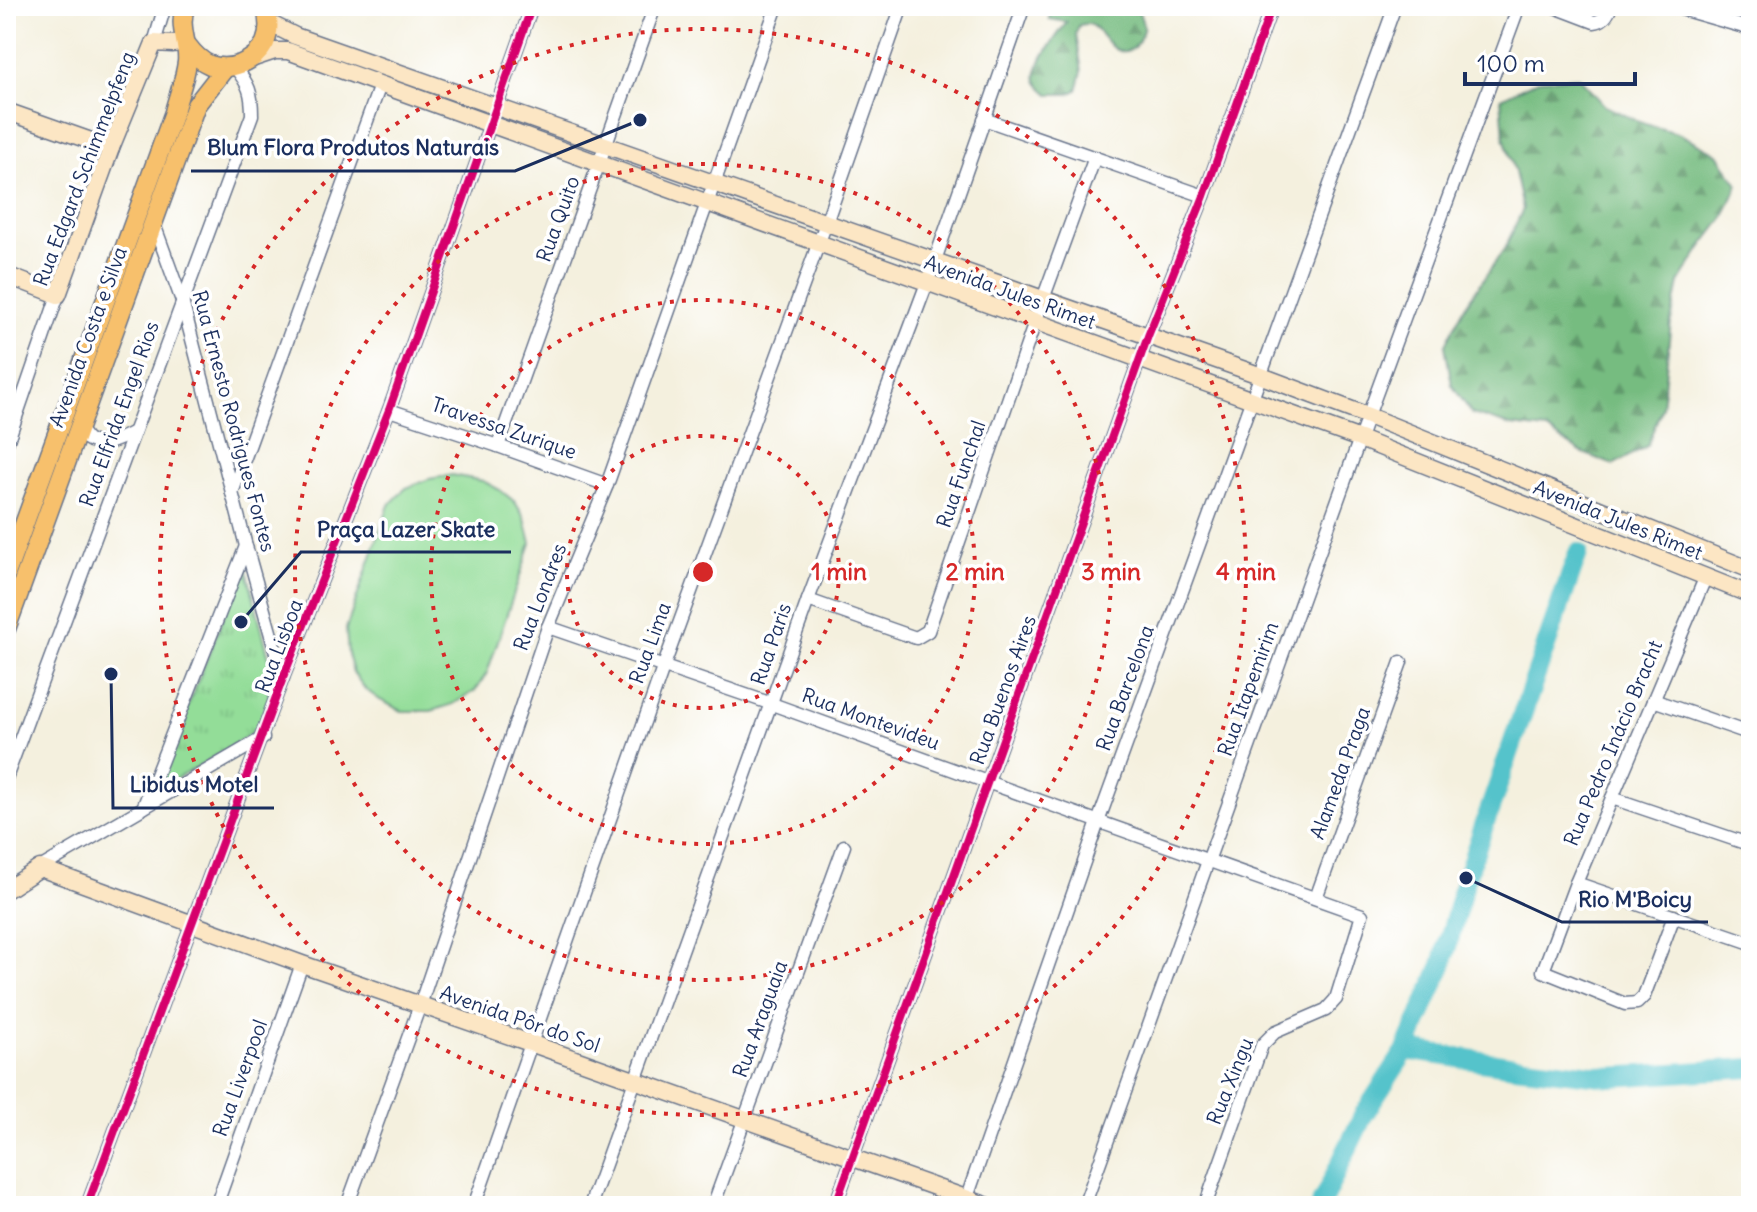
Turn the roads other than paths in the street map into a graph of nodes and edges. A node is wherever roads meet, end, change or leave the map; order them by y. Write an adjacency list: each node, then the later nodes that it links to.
1 (165, 6): 16 (street, Rua Edgard Schimmelpfeng)
2 (186, 6): 17 (main road, Avenida Costa e Silva)
3 (532, 6): 20 (street, Rua Lisboa)
4 (655, 6): 24 (street, Rua Quito)
5 (777, 6): 28 (street, Rua Londres)
6 (902, 6): 32 (street, Rua Lima)
7 (1024, 6): 22 (street, Rua Paris)
8 (1272, 6): 29 (street, Rua Buenos Aires)
9 (1395, 6): 43 (street, Rua Barcelona)
10 (1519, 6): 46 (street, Rua Itapemirim)
11 (1552, 6): 12 (street)
12 (1611, 6)
13 (1671, 6): 15 (street)
14 (267, 11): 18 (main road, Avenida Costa e Silva); 20 (main road, Avenida Jules Rimet)
15 (1751, 29)
16 (154, 43): 17 (main road, Rua Edgard Schimmelpfeng); 25 (main road, Rua Edgard Schimmelpfeng)
17 (186, 44): 18 (main road); 56 (main road, Avenida Costa e Silva)
18 (237, 65): 19 (main road, Avenida Jules Rimet); 31 (main road, Avenida Costa e Silva); 39 (street, Rua Elfrida Engel Rios)
19 (380, 85): 23 (main road, Avenida Jules Rimet); 53 (street)
20 (495, 106): 23 (street, Rua Lisboa); 24 (main road, Avenida Jules Rimet)
21 (6, 111): 25 (main road)
22 (984, 119): 26 (street); 34 (street, Rua Paris)
23 (489, 124): 27 (main road, Avenida Jules Rimet); 45 (street, Rua Lisboa)
24 (605, 146): 27 (street, Rua Quito); 28 (main road, Avenida Jules Rimet)
25 (111, 148): 37 (main road, Rua Edgard Schimmelpfeng)
26 (1095, 157): 29 (street); 38 (street, Rua Funchal)
27 (598, 165): 30 (main road, Avenida Jules Rimet); 51 (street, Rua Quito)
28 (714, 184): 30 (street, Rua Londres); 32 (main road, Avenida Jules Rimet)
29 (1204, 196): 41 (street, Rua Buenos Aires)
30 (707, 203): 33 (main road, Avenida Jules Rimet); 52 (street, Rua Londres)
31 (153, 223): 39 (street, Rua Ernesto Rodrigues Fontes); 47 (main road, Avenida Costa e Silva)
32 (826, 223): 33 (street, Rua Lima); 34 (main road, Avenida Jules Rimet)
33 (818, 244): 36 (main road, Avenida Jules Rimet); 63 (street, Rua Lima)
34 (934, 260): 36 (street, Rua Paris); 38 (main road, Avenida Jules Rimet)
35 (6, 275): 37 (main road)
36 (927, 283): 40 (main road, Avenida Jules Rimet); 59 (street, Rua Paris)
37 (58, 295): 50 (street, Rua Edgard Schimmelpfeng)
38 (1043, 299): 40 (street, Rua Funchal); 41 (main road, Avenida Jules Rimet)
39 (182, 301): 48 (street, Rua Elfrida Engel Rios); 53 (street, Rua Ernesto Rodrigues Fontes)
40 (1035, 322): 42 (main road, Avenida Jules Rimet); 59 (street, Rua Funchal)
41 (1148, 336): 42 (street, Rua Buenos Aires); 43 (main road, Avenida Jules Rimet)
42 (1139, 360): 44 (main road, Avenida Jules Rimet); 71 (street, Rua Buenos Aires)
43 (1259, 375): 44 (street, Rua Barcelona); 46 (main road, Avenida Jules Rimet)
44 (1250, 400): 49 (main road, Avenida Jules Rimet); 74 (street, Rua Barcelona)
45 (389, 410): 51 (street, Travessa Zurique); 64 (street, Rua Lisboa)
46 (1368, 416): 49 (street, Rua Itapemirim); 55 (main road, Avenida Jules Rimet)
47 (78, 428): 48 (street); 61 (main road, Avenida Costa e Silva)
48 (134, 432): 69 (street, Rua Elfrida Engel Rios)
49 (1360, 439): 57 (main road, Avenida Jules Rimet); 77 (street, Rua Itapemirim)
50 (6, 446)
51 (498, 446): 52 (street, Travessa Zurique)
52 (607, 485): 60 (street, Rua Londres)
53 (232, 493): 54 (street, Rua Ernesto Rodrigues Fontes)
54 (246, 546): 64 (street, Rua Ernesto Rodrigues Fontes); 73 (street)
55 (1751, 570)
56 (6, 572)
57 (1706, 576): 58 (main road, Avenida Jules Rimet); 65 (street, Rua Pedro Inácio Bracht)
58 (1751, 595)
59 (808, 600): 66 (street, Rua Paris)
60 (548, 627): 63 (street, Rua Montevideu); 87 (street, Rua Londres)
61 (6, 629)
62 (1401, 662): 81 (street, Alameda Praga)
63 (663, 668): 66 (street, Rua Montevideu); 88 (street, Rua Lima)
64 (283, 678): 68 (street, Rua Lisboa)
65 (1653, 700): 67 (street); 72 (street, Rua Pedro Inácio Bracht)
66 (772, 704): 71 (street, Rua Montevideu); 89 (street, Rua Paris)
67 (1751, 734)
68 (263, 738): 73 (street); 84 (street, Rua Lisboa)
69 (11, 752): 70 (street, Rua Elfrida Engel Rios)
70 (6, 778)
71 (987, 782): 74 (street, Rua Montevideu); 91 (street, Rua Buenos Aires)
72 (1612, 798): 75 (street); 79 (street, Rua Pedro Inácio Bracht)
73 (143, 808): 78 (street)
74 (1098, 822): 77 (street, Rua Montevideu); 92 (street, Rua Barcelona)
75 (1751, 845)
76 (844, 846): 90 (street, Rua Araguaia)
77 (1207, 859): 81 (street, Rua Montevideu); 101 (street, Rua Itapemirim)
78 (40, 868): 80 (main road); 84 (main road, Avenida Pôr do Sol)
79 (1576, 883): 83 (street); 83 (street, Rua Pedro Inácio Bracht)
80 (6, 890)
81 (1316, 898): 82 (street, Rua Montevideu)
82 (1362, 915): 102 (street, Rua Xingu)
83 (1674, 916): 85 (street)
84 (191, 924): 86 (main road, Avenida Pôr do Sol); 93 (street, Rua Lisboa)
85 (1751, 943)
86 (302, 964): 87 (main road, Avenida Pôr do Sol); 94 (street, Rua Liverpool)
87 (420, 1005): 88 (main road, Avenida Pôr do Sol); 95 (street, Rua Londres)
88 (530, 1043): 89 (main road, Avenida Pôr do Sol); 96 (street, Rua Lima)
89 (634, 1081): 90 (main road, Avenida Pôr do Sol); 97 (street, Rua Paris)
90 (744, 1121): 91 (main road, Avenida Pôr do Sol); 98 (street, Rua Araguaia)
91 (852, 1159): 92 (main road, Avenida Pôr do Sol); 99 (street, Rua Buenos Aires)
92 (965, 1202): 100 (main road, Avenida Pôr do Sol)
93 (87, 1206)
94 (216, 1206)
95 (347, 1206)
96 (474, 1206)
97 (590, 1206)
98 (713, 1206)
99 (835, 1206)
100 (988, 1206)
101 (1084, 1206)
102 (1205, 1206)

